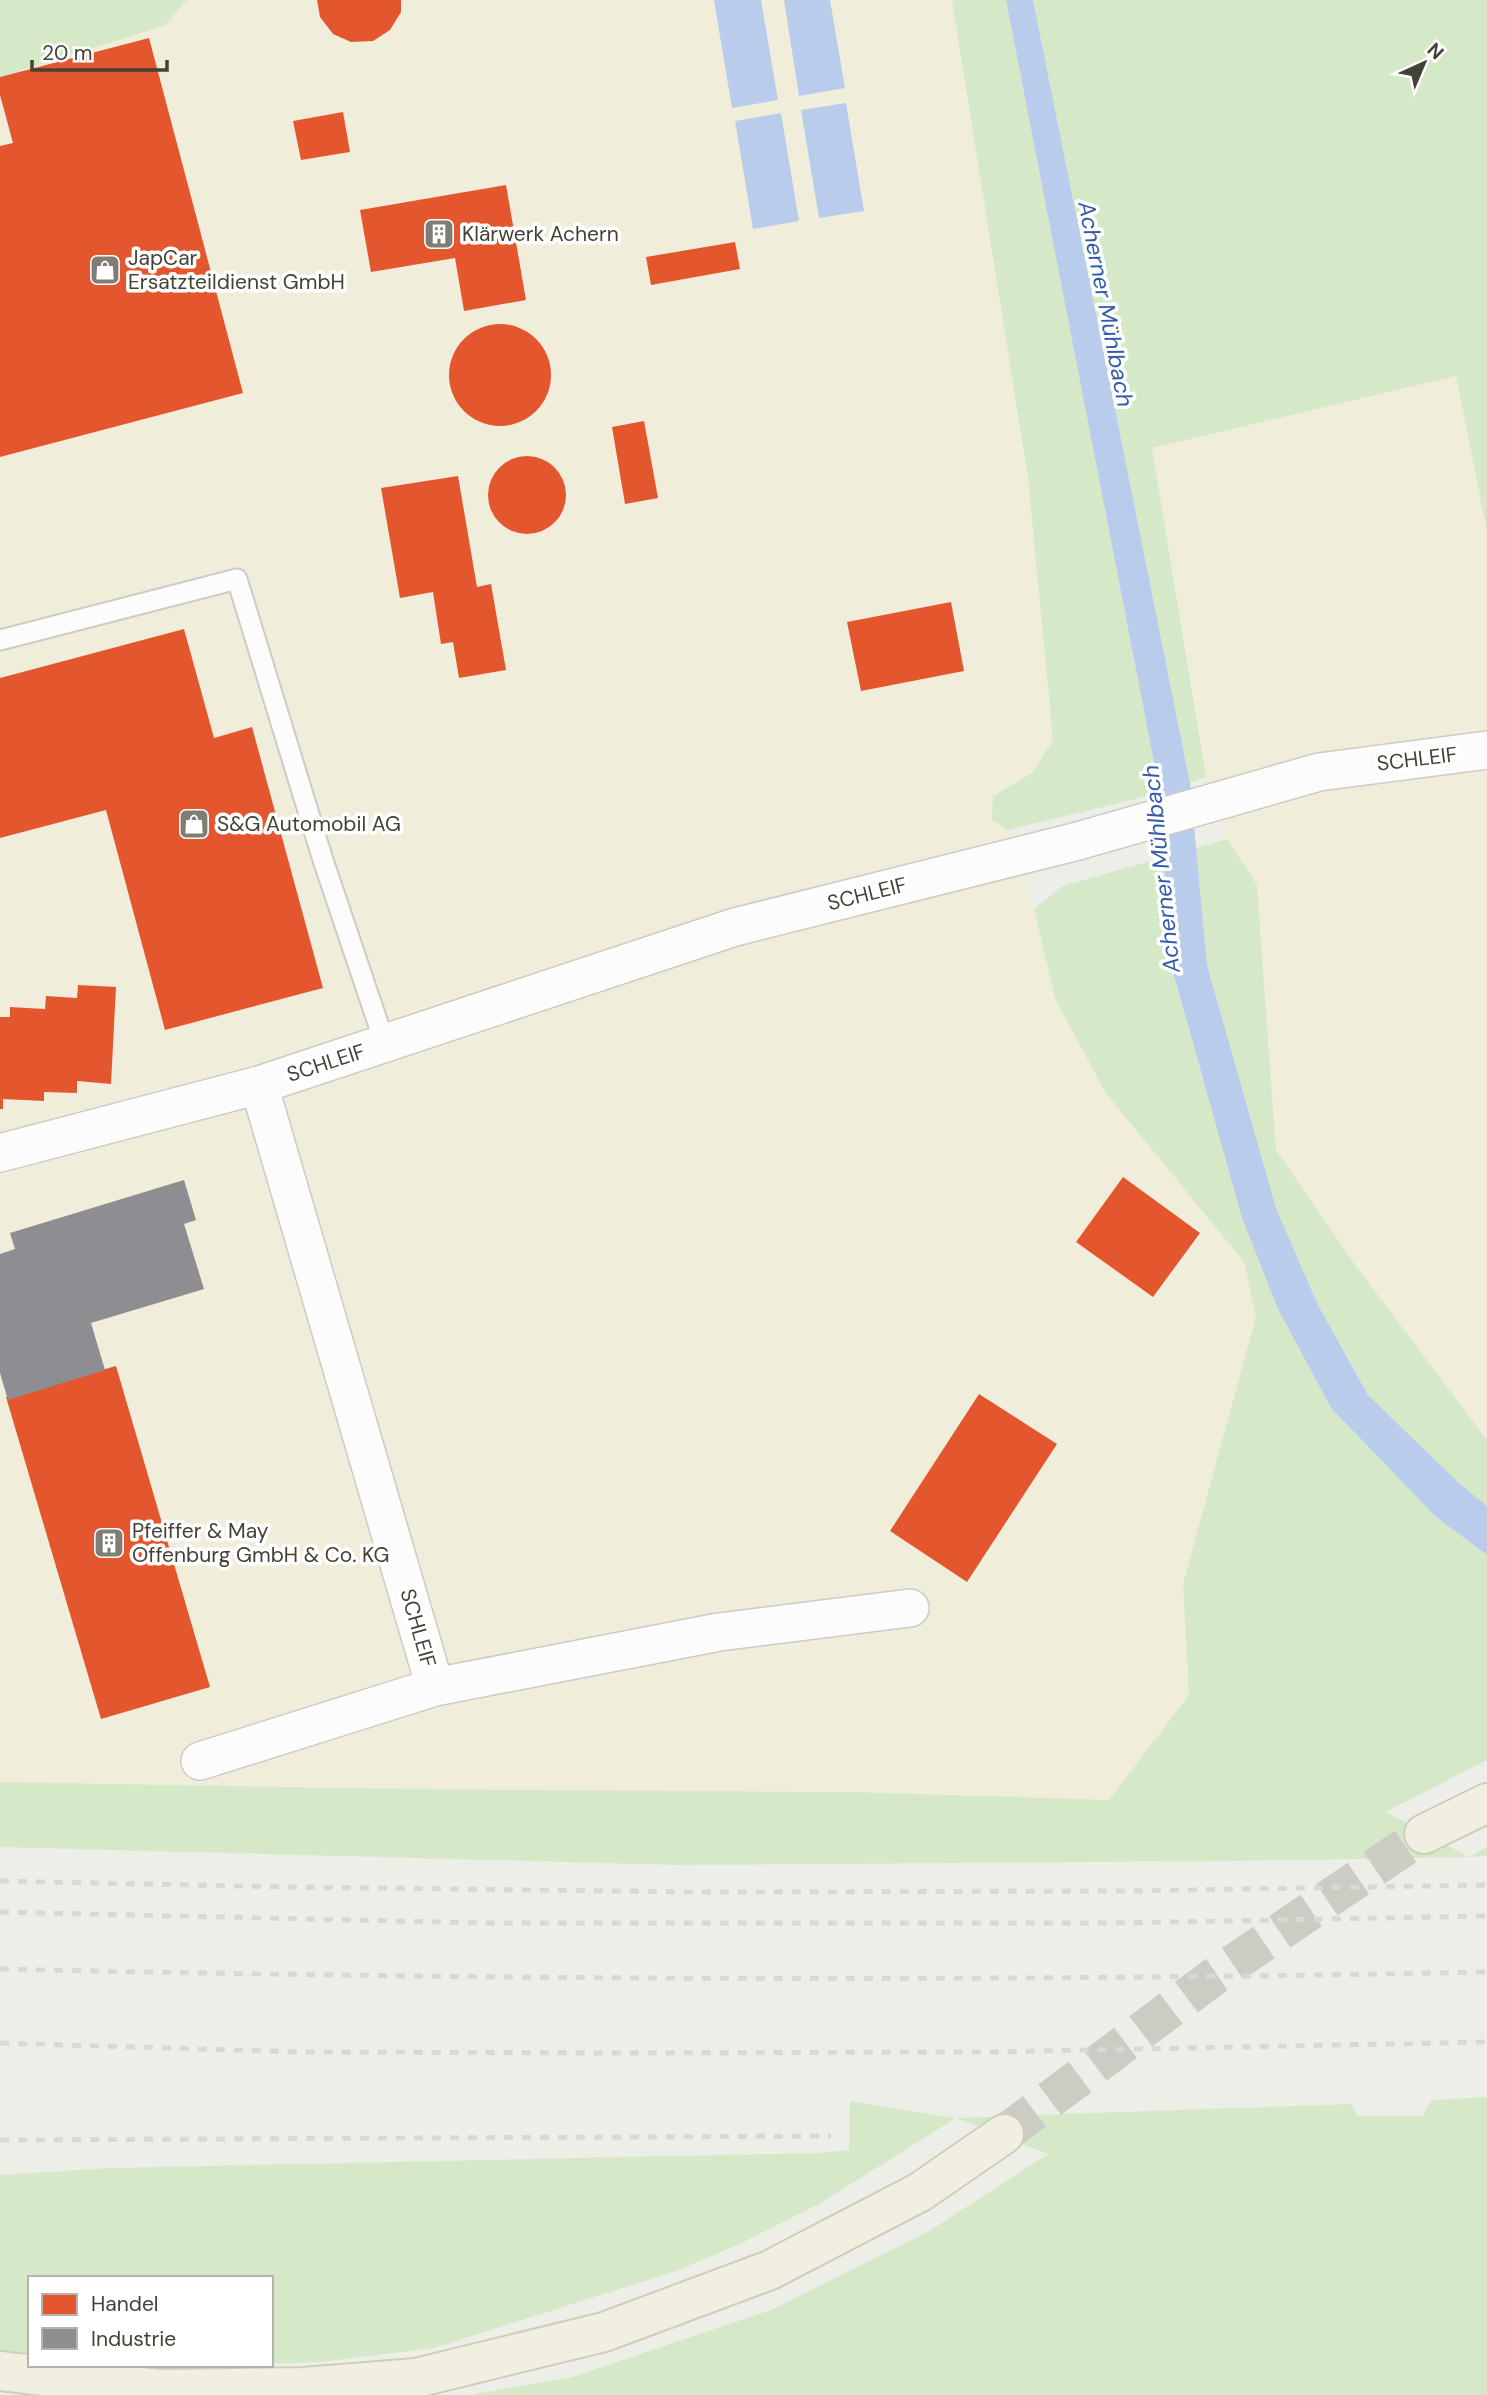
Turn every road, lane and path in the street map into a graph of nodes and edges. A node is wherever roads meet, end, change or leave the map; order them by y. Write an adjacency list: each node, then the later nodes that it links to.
1 (0, 640): 3 (lane)
2 (1487, 750): 3 (street, SCHLEIF)
3 (384, 1044): 4 (street, SCHLEIF)
4 (260, 1085): 5 (street, SCHLEIF); 7 (street, SCHLEIF)
5 (0, 1153)
6 (910, 1608): 7 (street, SCHLEIF)
7 (435, 1687): 8 (street, SCHLEIF)
8 (200, 1761)
9 (1487, 1803): 10 (main road)
10 (1424, 1834)
11 (1004, 2134): 12 (main road)
12 (0, 2371)

